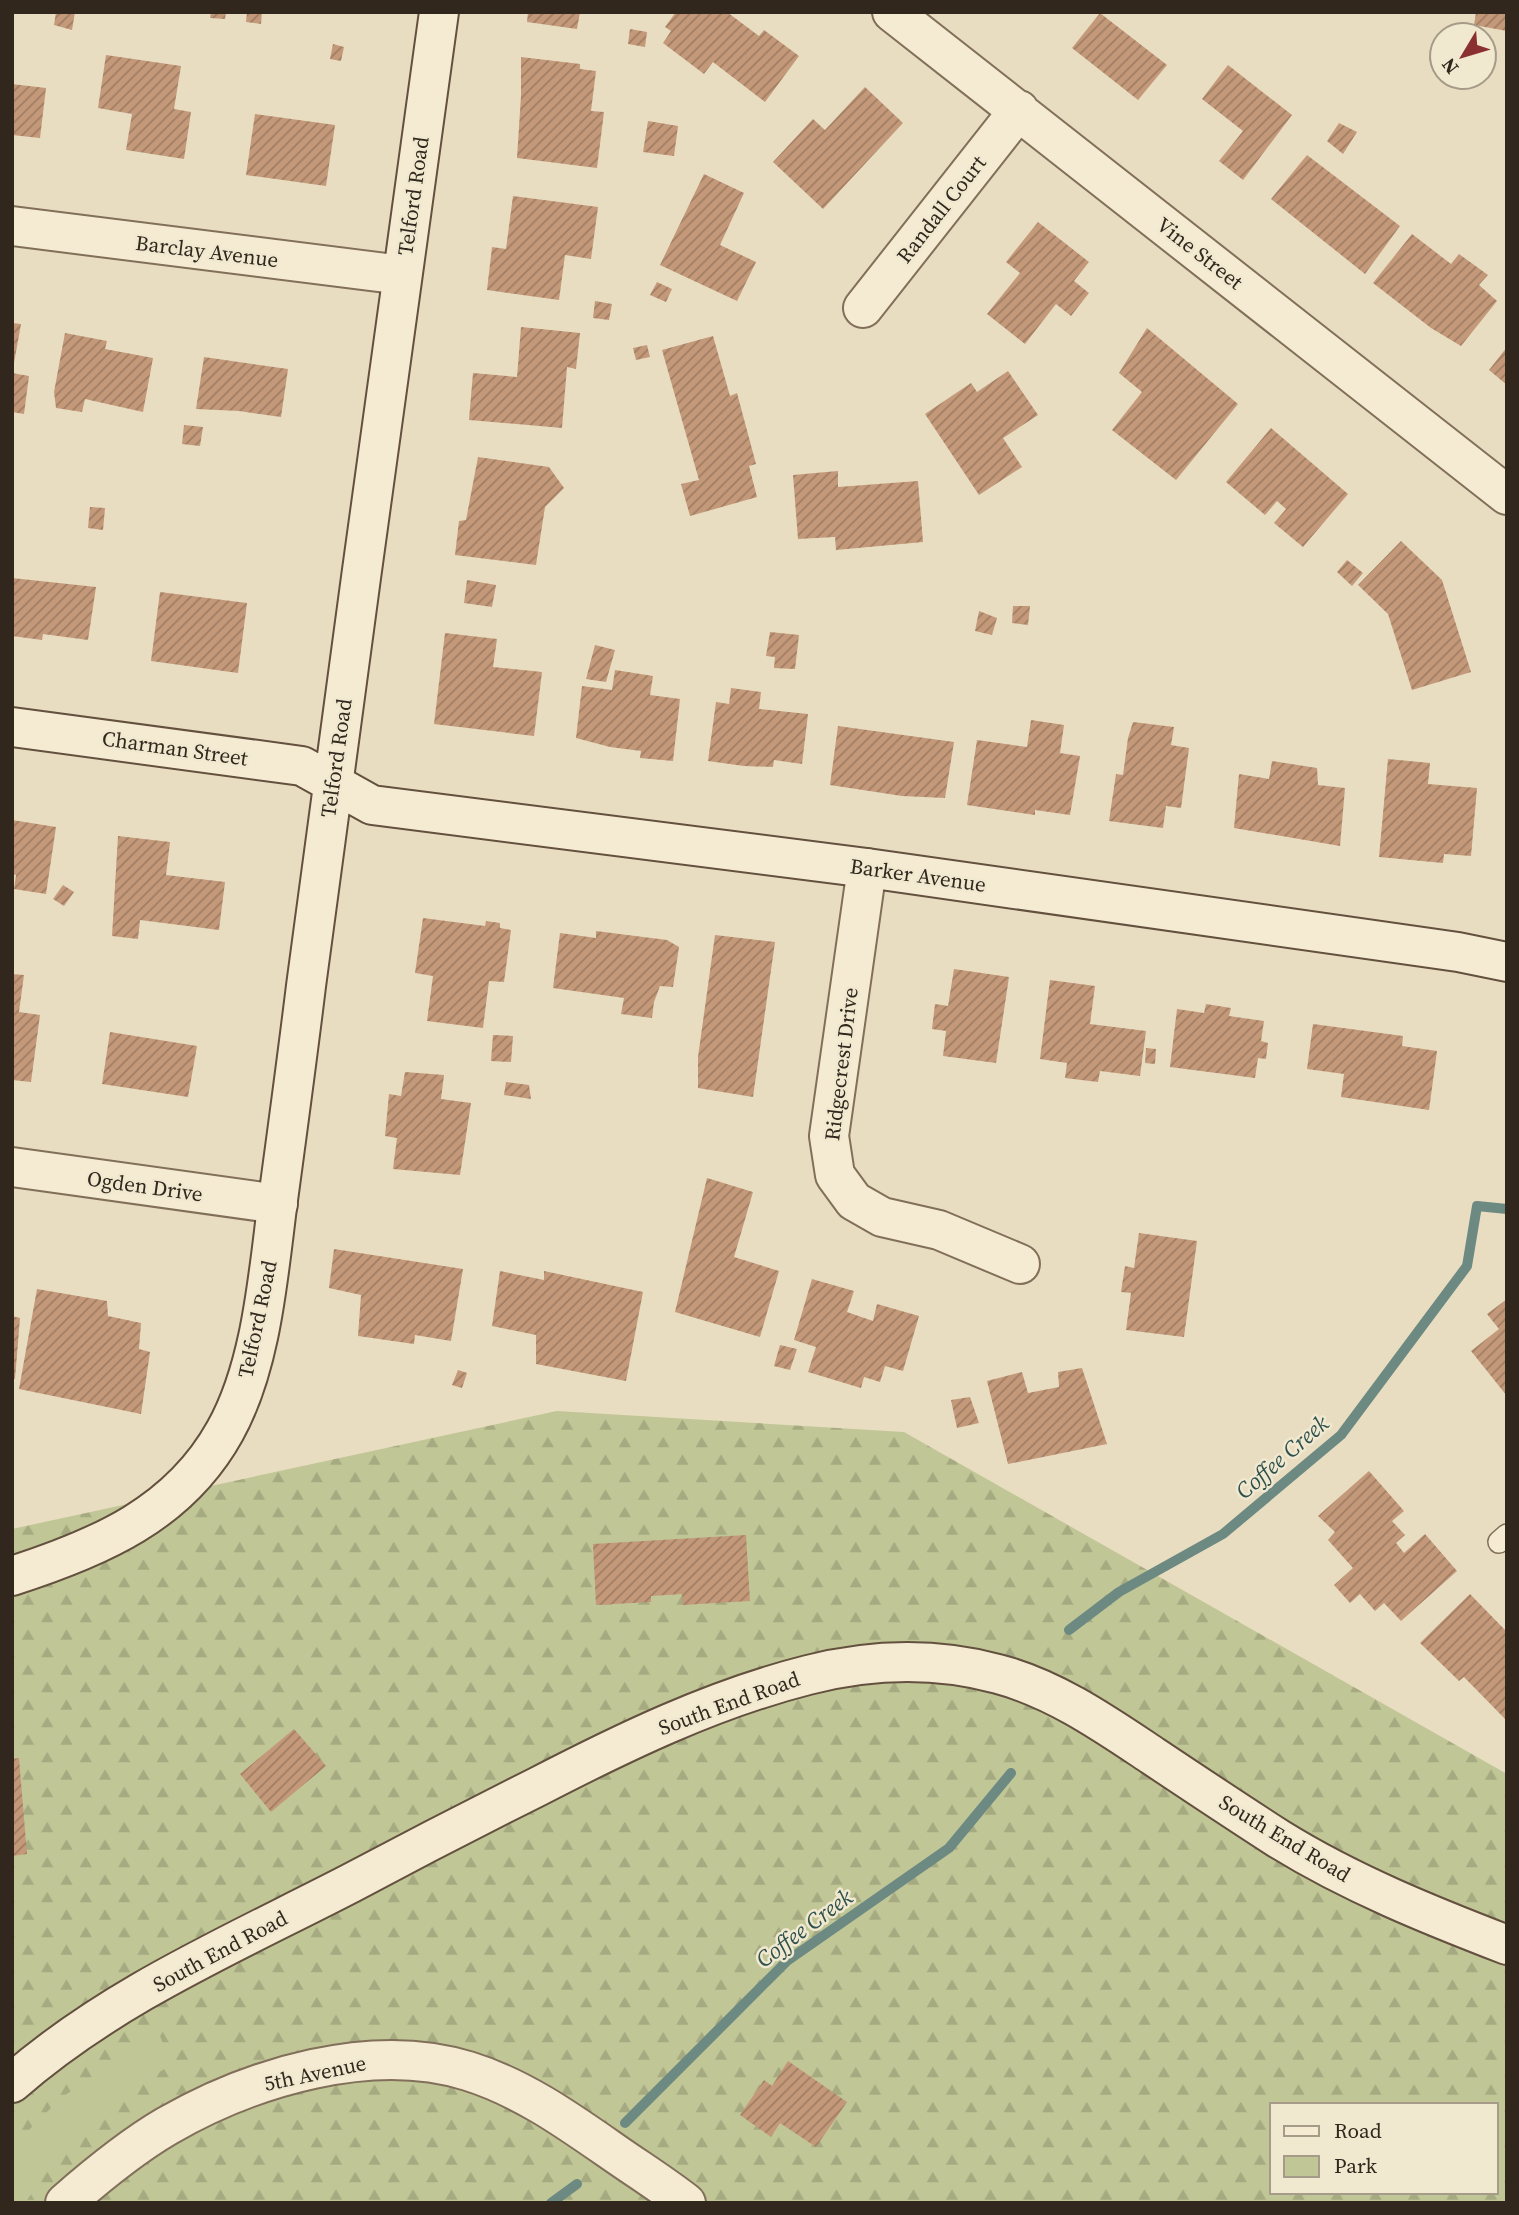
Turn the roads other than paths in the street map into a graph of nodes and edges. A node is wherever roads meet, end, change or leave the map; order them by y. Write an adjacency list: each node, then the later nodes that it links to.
1 (439, 12): 5 (street, Telford Road)
2 (892, 12): 3 (street, Vine Street)
3 (1019, 110): 6 (street, Randall Court); 7 (street, Vine Street)
4 (12, 226): 5 (street, Barclay Avenue)
5 (402, 275): 9 (street, Telford Road)
6 (863, 308)
7 (1507, 495)
8 (12, 727): 9 (street, Charman Street)
9 (333, 783): 10 (street, Barker Avenue); 13 (street, Telford Road)
10 (867, 868): 11 (street, Barker Avenue); 14 (street, Ridgecrest Drive)
11 (1507, 962)
12 (12, 1167): 13 (street, Ogden Drive)
13 (278, 1204): 15 (street, Telford Road)
14 (1020, 1264)
15 (12, 1576)
16 (1507, 1945): 17 (street, South End Road)
17 (12, 2083)
18 (65, 2203): 19 (street, 5th Avenue)
19 (686, 2203)

